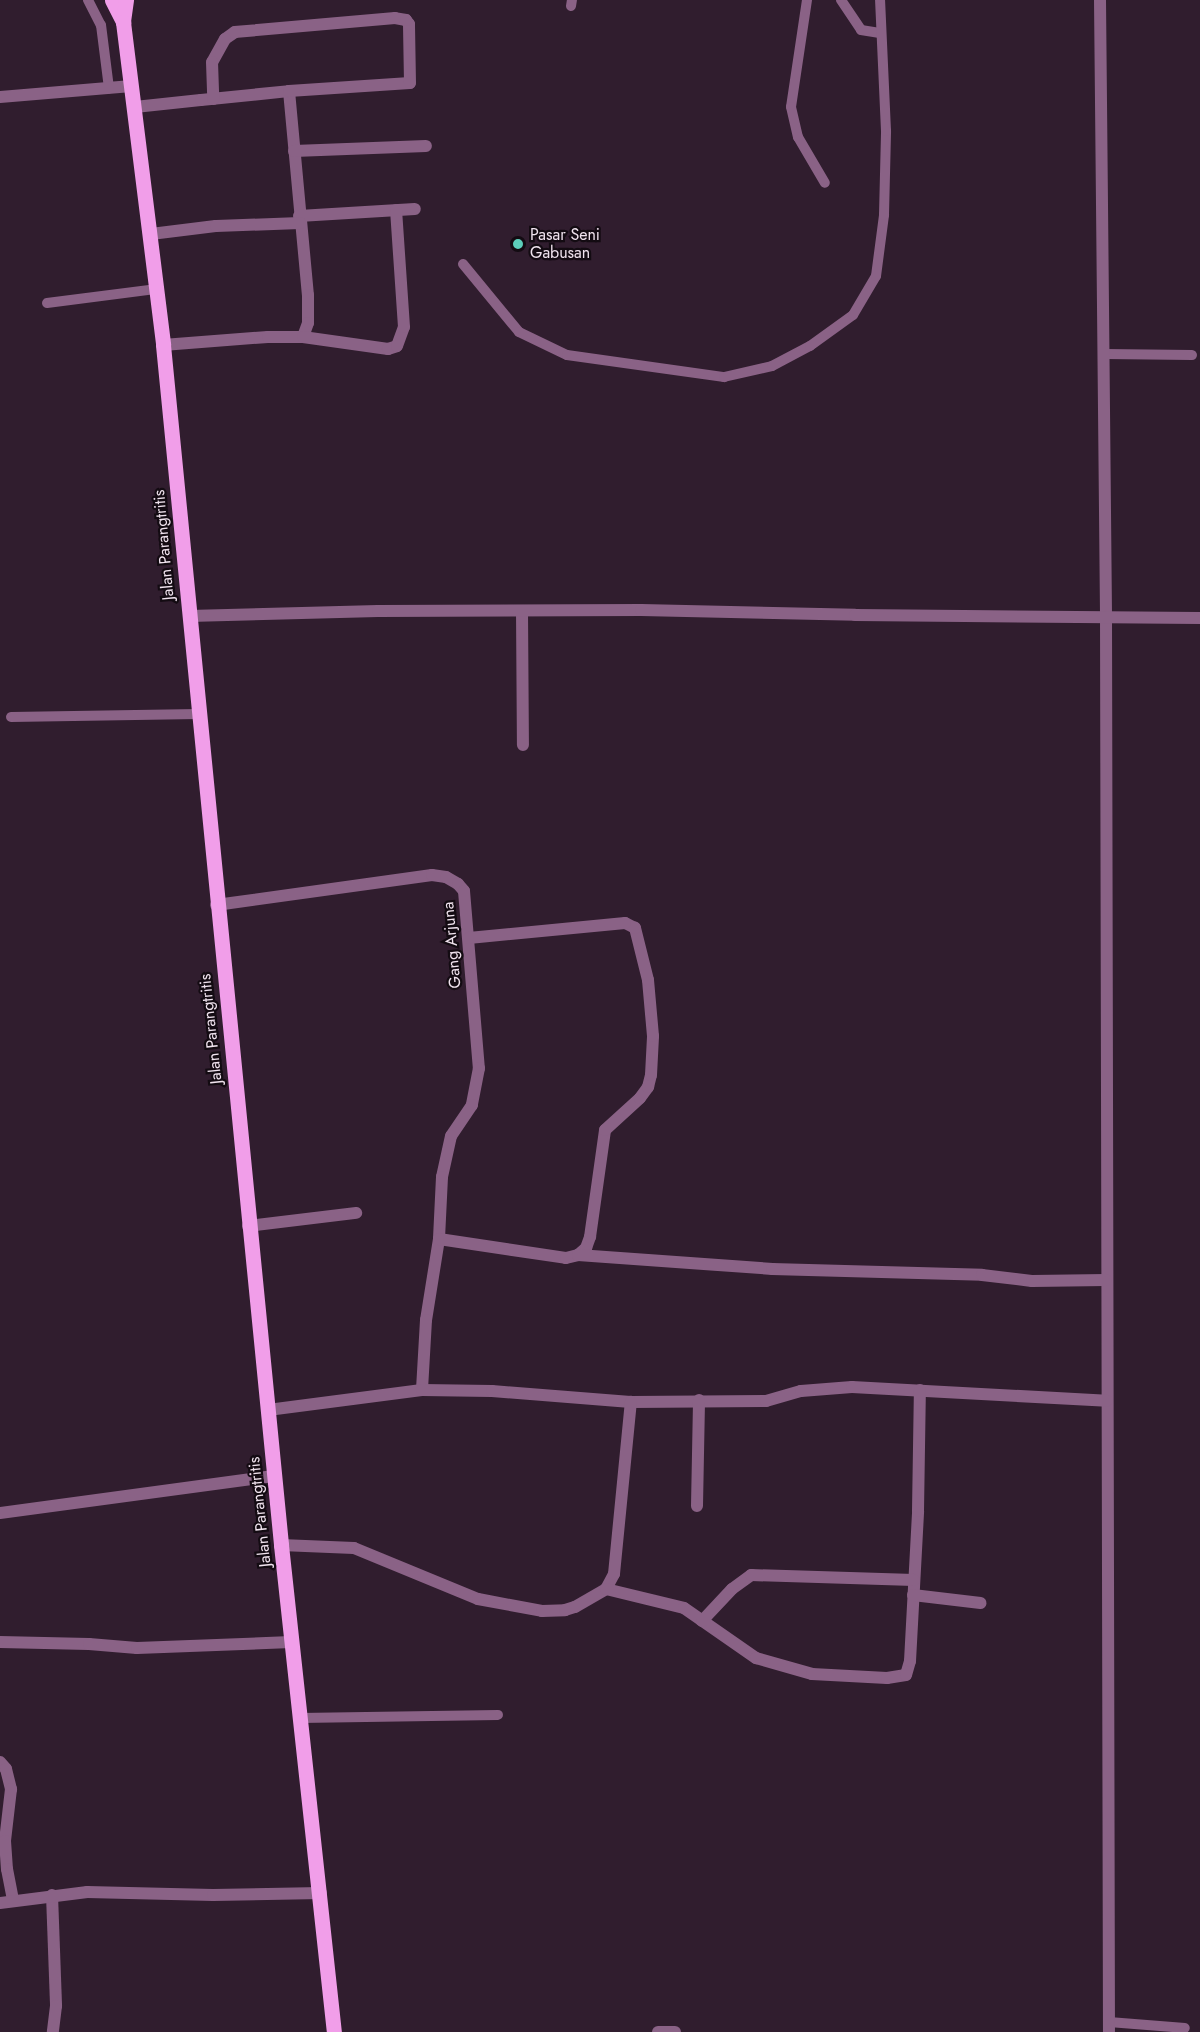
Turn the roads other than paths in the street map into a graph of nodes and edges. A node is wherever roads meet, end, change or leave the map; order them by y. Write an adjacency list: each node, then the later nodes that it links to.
1 (88, 0): 11 (lane)
2 (112, 0): 8 (main road, Jalan Parangtritis)
3 (126, 0): 8 (main road, Jalan Parangtritis)
4 (807, 0): 18 (lane)
5 (842, 0): 9 (lane)
6 (880, 0): 9 (lane)
7 (1100, 0): 28 (street)
8 (123, 22): 10 (main road, Jalan Parangtritis)
9 (880, 33): 23 (lane)
10 (132, 86): 11 (street); 15 (main road, Jalan Parangtritis)
11 (109, 88): 13 (street)
12 (289, 91): 14 (street); 14 (street); 17 (street)
13 (0, 96)
14 (213, 99): 15 (street)
15 (135, 107): 22 (main road, Jalan Parangtritis)
16 (426, 146): 17 (street)
17 (294, 151): 21 (street)
18 (825, 183)
19 (415, 209): 20 (street)
20 (396, 210): 21 (street); 26 (street)
21 (299, 219): 22 (street); 26 (street)
22 (150, 234): 24 (main road, Jalan Parangtritis)
23 (463, 264)
24 (157, 289): 25 (lane); 27 (main road, Jalan Parangtritis)
25 (47, 303)
26 (303, 337): 27 (street)
27 (163, 345): 31 (main road, Jalan Parangtritis)
28 (1105, 354): 29 (lane); 32 (street)
29 (1192, 355)
30 (522, 611): 31 (street); 32 (street); 36 (street)
31 (189, 616): 34 (main road, Jalan Parangtritis)
32 (1106, 616): 33 (street); 43 (street)
33 (1200, 618)
34 (198, 714): 35 (lane); 37 (main road, Jalan Parangtritis)
35 (11, 717)
36 (523, 745)
37 (216, 905): 38 (street, Gang Arjuna); 40 (main road, Jalan Parangtritis)
38 (469, 938): 41 (street, Gang Arjuna); 42 (street)
39 (356, 1213): 40 (street)
40 (248, 1226): 49 (main road, Jalan Parangtritis)
41 (439, 1239): 42 (street); 44 (street)
42 (578, 1255): 43 (street)
43 (1106, 1280): 47 (street)
44 (422, 1390): 48 (street); 49 (street)
45 (920, 1390): 46 (street); 47 (street); 54 (street)
46 (699, 1401): 48 (street); 51 (street)
47 (1107, 1401): 68 (street)
48 (630, 1402): 55 (street)
49 (268, 1410): 50 (main road, Jalan Parangtritis)
50 (274, 1476): 52 (street); 53 (main road, Jalan Parangtritis)
51 (697, 1506)
52 (0, 1513)
53 (281, 1545): 55 (street); 60 (main road, Jalan Parangtritis)
54 (914, 1580): 56 (street); 58 (street)
55 (606, 1589): 58 (street)
56 (913, 1595): 57 (street); 58 (street)
57 (981, 1602)
58 (702, 1620)
59 (0, 1642): 60 (street)
60 (291, 1642): 62 (main road, Jalan Parangtritis)
61 (498, 1715): 62 (lane)
62 (300, 1718): 64 (main road, Jalan Parangtritis)
63 (0, 1762): 66 (street)
64 (321, 1893): 65 (street); 71 (main road, Jalan Parangtritis)
65 (52, 1895): 66 (street); 70 (street)
66 (13, 1900): 67 (street)
67 (0, 1903)
68 (1109, 2027): 69 (lane)
69 (1185, 2028)
70 (52, 2032)
71 (334, 2032)
72 (658, 2032): 73 (street)
73 (675, 2032)

